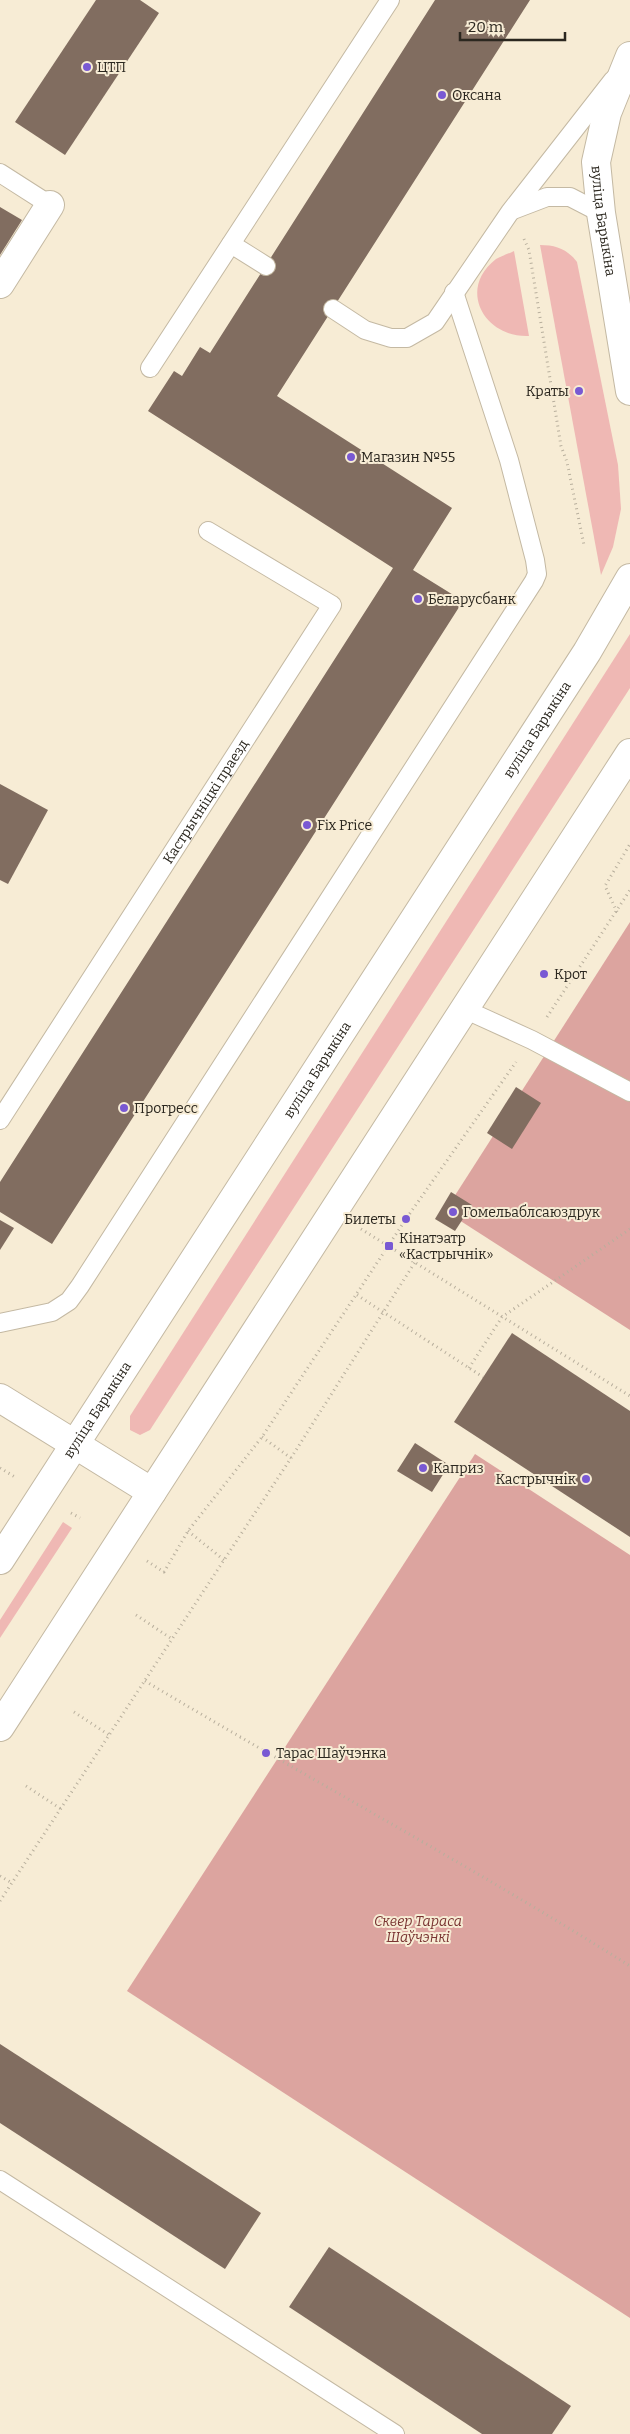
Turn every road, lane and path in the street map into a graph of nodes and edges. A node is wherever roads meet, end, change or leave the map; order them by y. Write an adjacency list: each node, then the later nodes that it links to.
1 (390, 0): 7 (lane)
2 (628, 60): 5 (lane); 6 (main road, вуліца Барыкіна)
3 (0, 173): 4 (lane)
4 (50, 205): 10 (main road)
5 (510, 212): 6 (lane); 11 (lane); 16 (path)
6 (601, 213): 8 (main road); 14 (main road, вуліца Барыкіна)
7 (231, 244): 9 (lane); 13 (lane)
8 (630, 265)
9 (266, 266)
10 (0, 284)
11 (454, 292): 12 (lane); 31 (lane)
12 (333, 309)
13 (150, 368)
14 (630, 391)
15 (208, 531): 23 (lane, Кастрычніцкі праезд)
16 (584, 545)
17 (630, 578): 37 (main road, вуліца Барыкіна)
18 (630, 753): 21 (main road)
19 (630, 844): 20 (path)
20 (617, 912)
21 (464, 1009): 22 (lane); 41 (main road)
22 (630, 1092)
23 (0, 1120)
24 (430, 1184): 26 (path)
25 (630, 1229): 30 (path)
26 (389, 1246): 27 (path); 28 (path)
27 (415, 1262): 29 (path); 30 (path)
28 (357, 1295): 29 (path); 36 (path)
29 (383, 1312): 32 (path); 38 (path)
30 (502, 1317): 32 (path); 34 (path)
31 (0, 1323)
32 (468, 1368): 33 (path)
33 (483, 1377)
34 (630, 1396)
35 (0, 1398): 37 (main road)
36 (262, 1437): 38 (path); 44 (path)
37 (75, 1444): 41 (main road); 45 (main road, вуліца Барыкіна)
38 (291, 1458): 46 (path)
39 (0, 1468): 40 (path)
40 (16, 1477)
41 (152, 1492): 52 (main road)
42 (71, 1513): 43 (path)
43 (80, 1518)
44 (188, 1531): 46 (path); 47 (path)
45 (0, 1560)
46 (224, 1560): 49 (path)
47 (147, 1561)
48 (136, 1615): 49 (path)
49 (172, 1639): 50 (path)
50 (145, 1681): 53 (path); 59 (path)
51 (74, 1712): 53 (path)
52 (0, 1727)
53 (109, 1735): 55 (path)
54 (26, 1786): 55 (path)
55 (61, 1809): 57 (path)
56 (0, 1876): 57 (path)
57 (12, 1883): 58 (path)
58 (0, 1901)
59 (630, 1966)
60 (0, 2180): 61 (lane)
61 (395, 2434)

